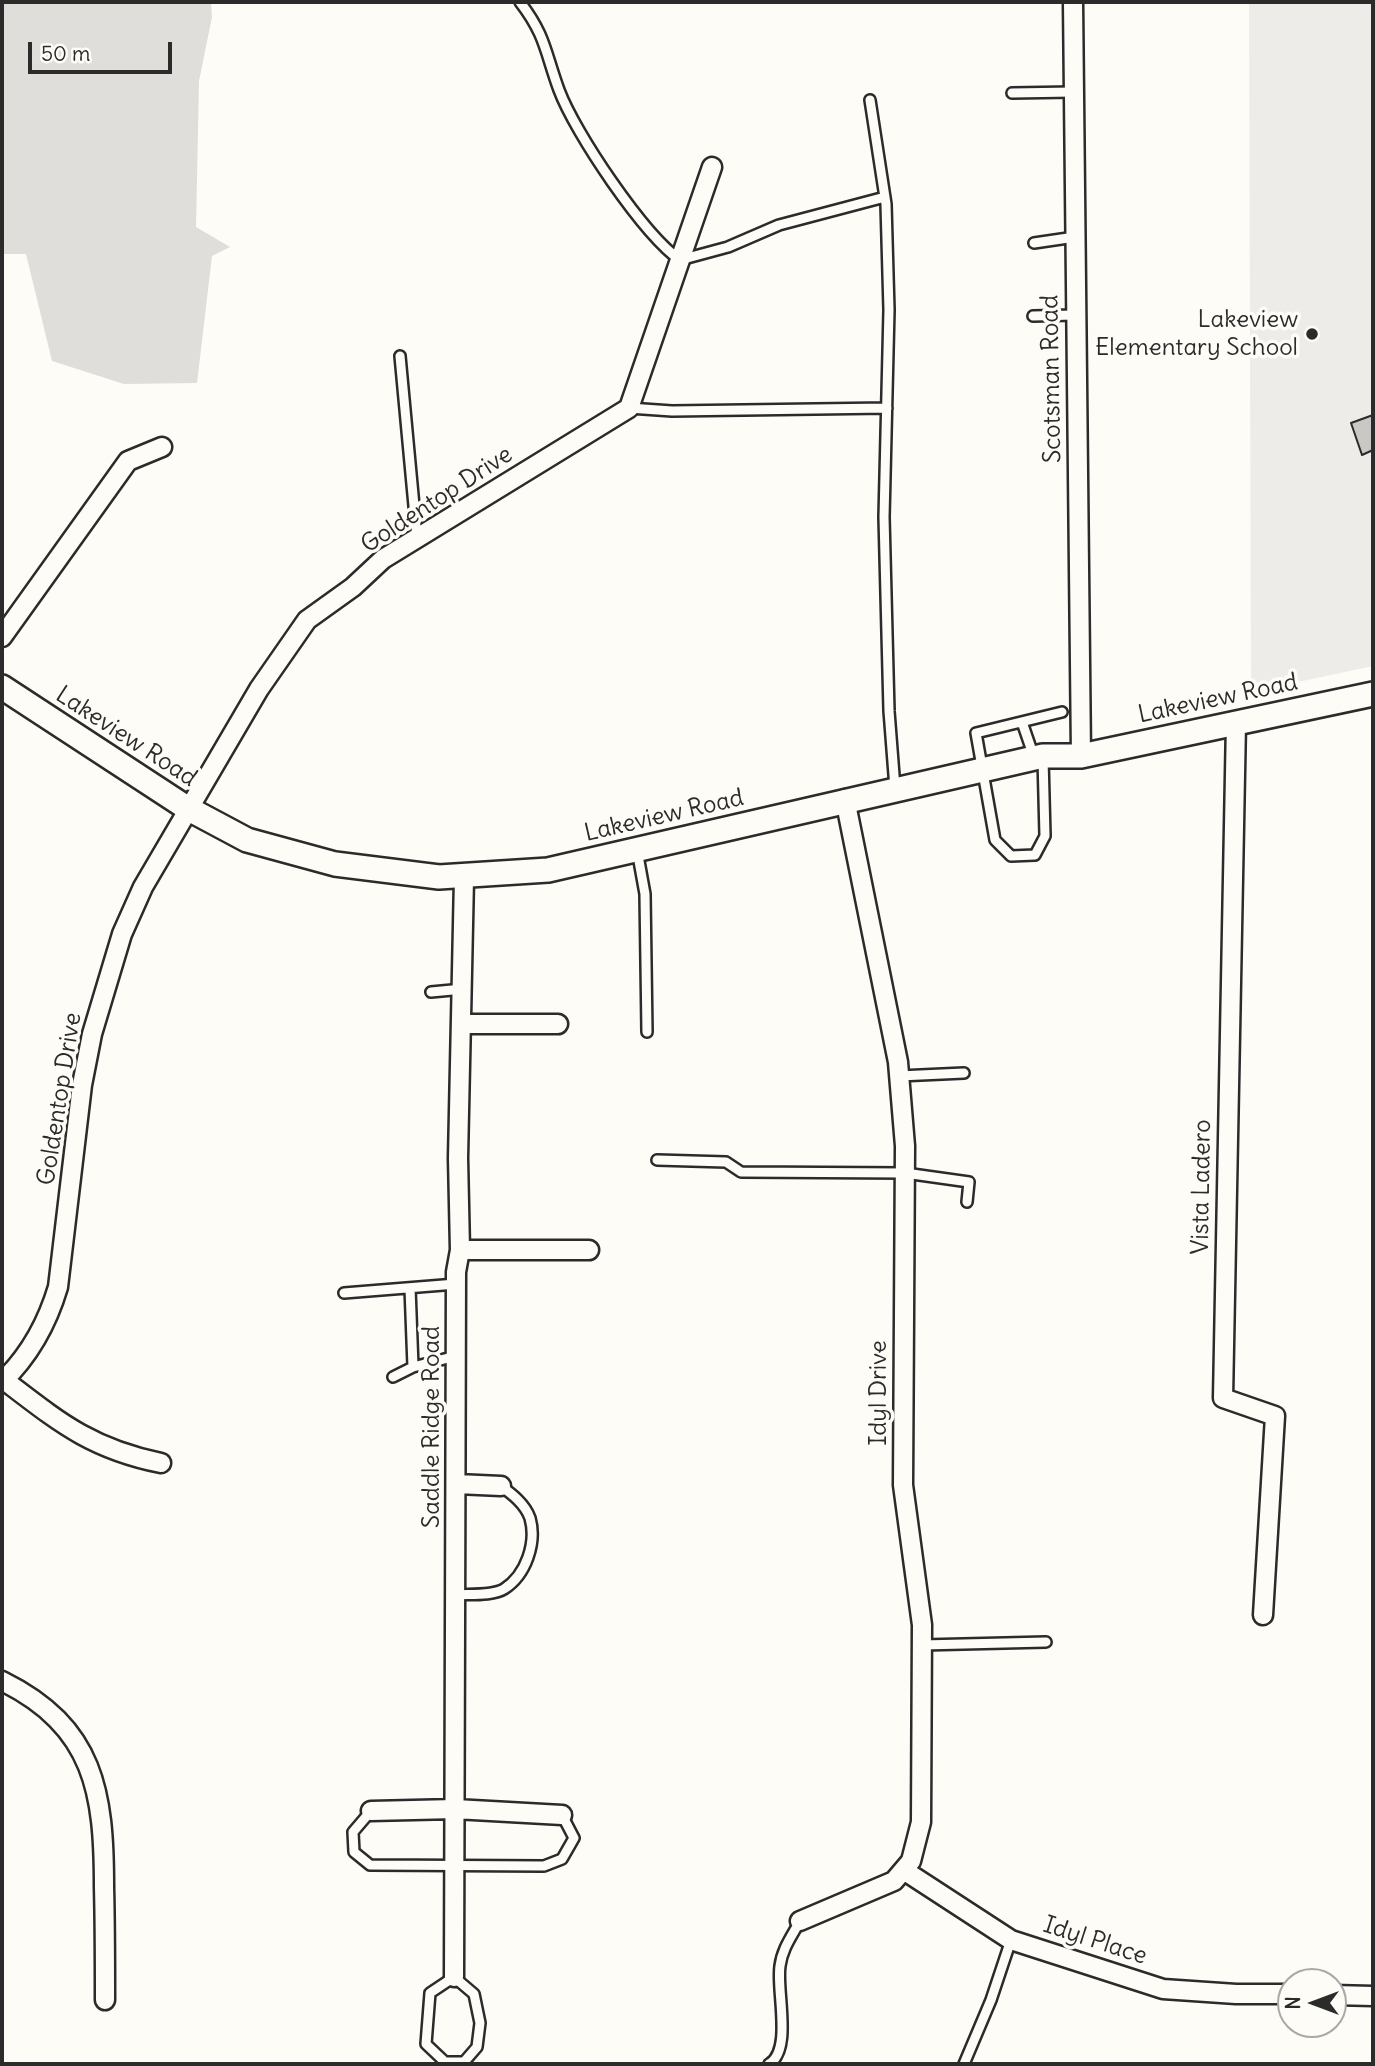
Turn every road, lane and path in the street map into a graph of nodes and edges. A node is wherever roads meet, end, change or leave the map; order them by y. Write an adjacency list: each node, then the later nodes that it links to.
1 (520, 2): 10 (lane)
2 (1073, 2): 3 (street, Scotsman Road)
3 (1073, 92): 4 (lane); 8 (street, Scotsman Road)
4 (1012, 93)
5 (870, 100): 7 (lane)
6 (712, 167): 10 (street)
7 (885, 197): 10 (lane); 15 (lane)
8 (1075, 237): 9 (lane); 11 (street, Scotsman Road)
9 (1034, 243)
10 (680, 260): 14 (street)
11 (1075, 315): 12 (lane); 24 (street, Scotsman Road)
12 (1033, 316)
13 (400, 356): 17 (lane)
14 (629, 408): 15 (lane); 17 (street, Goldentop Drive)
15 (887, 408): 27 (lane)
16 (162, 446): 18 (street)
17 (417, 538): 29 (street, Goldentop Drive)
18 (2, 637)
19 (2, 687): 29 (street, Lakeview Road)
20 (1373, 694): 23 (street, Lakeview Road)
21 (1062, 712): 22 (lane)
22 (1022, 722): 25 (lane); 26 (lane)
23 (1236, 722): 24 (street, Lakeview Road); 55 (street, Vista Ladero)
24 (1081, 756): 25 (street, Lakeview Road)
25 (1039, 757): 26 (street, Lakeview Road); 26 (lane)
26 (982, 770): 27 (street, Lakeview Road)
27 (895, 788): 28 (street, Lakeview Road)
28 (845, 799): 30 (street, Lakeview Road); 38 (street, Idyl Drive)
29 (187, 808): 31 (street, Lakeview Road); 50 (street, Goldentop Drive)
30 (637, 850): 31 (street, Lakeview Road); 36 (lane)
31 (464, 878): 32 (street, Saddle Ridge Road)
32 (463, 989): 33 (lane); 34 (street, Saddle Ridge Road)
33 (431, 992)
34 (463, 1024): 35 (street); 42 (street, Saddle Ridge Road)
35 (558, 1024)
36 (647, 1032)
37 (964, 1073): 38 (lane)
38 (899, 1076): 40 (street, Idyl Drive)
39 (657, 1160): 40 (lane)
40 (905, 1173): 41 (lane); 57 (street, Idyl Drive)
41 (967, 1202)
42 (460, 1250): 43 (street); 44 (street, Saddle Ridge Road)
43 (589, 1250)
44 (456, 1284): 45 (lane); 47 (street, Saddle Ridge Road)
45 (410, 1288): 46 (lane); 48 (lane)
46 (344, 1293)
47 (456, 1356): 48 (lane); 52 (street, Saddle Ridge Road)
48 (413, 1367): 49 (lane)
49 (393, 1377)
50 (3, 1381): 51 (street)
51 (162, 1462)
52 (457, 1484): 53 (street); 54 (street, Saddle Ridge Road)
53 (501, 1486): 54 (lane)
54 (456, 1595): 59 (street, Saddle Ridge Road)
55 (1263, 1615)
56 (1046, 1642): 57 (lane)
57 (922, 1645): 63 (street, Idyl Drive)
58 (2, 1681): 70 (street)
59 (455, 1809): 60 (street); 61 (street); 62 (street, Saddle Ridge Road)
60 (371, 1811): 62 (lane)
61 (562, 1815): 62 (lane)
62 (455, 1866): 66 (street, Saddle Ridge Road)
63 (905, 1871): 64 (street); 65 (street, Idyl Place)
64 (800, 1922): 71 (lane)
65 (1011, 1940): 67 (street, Idyl Place); 72 (lane)
66 (454, 1977): 66 (lane)
67 (1277, 1994)
68 (1347, 1995): 69 (street)
69 (1373, 1996)
70 (105, 2000)
71 (769, 2064)
72 (964, 2064)

